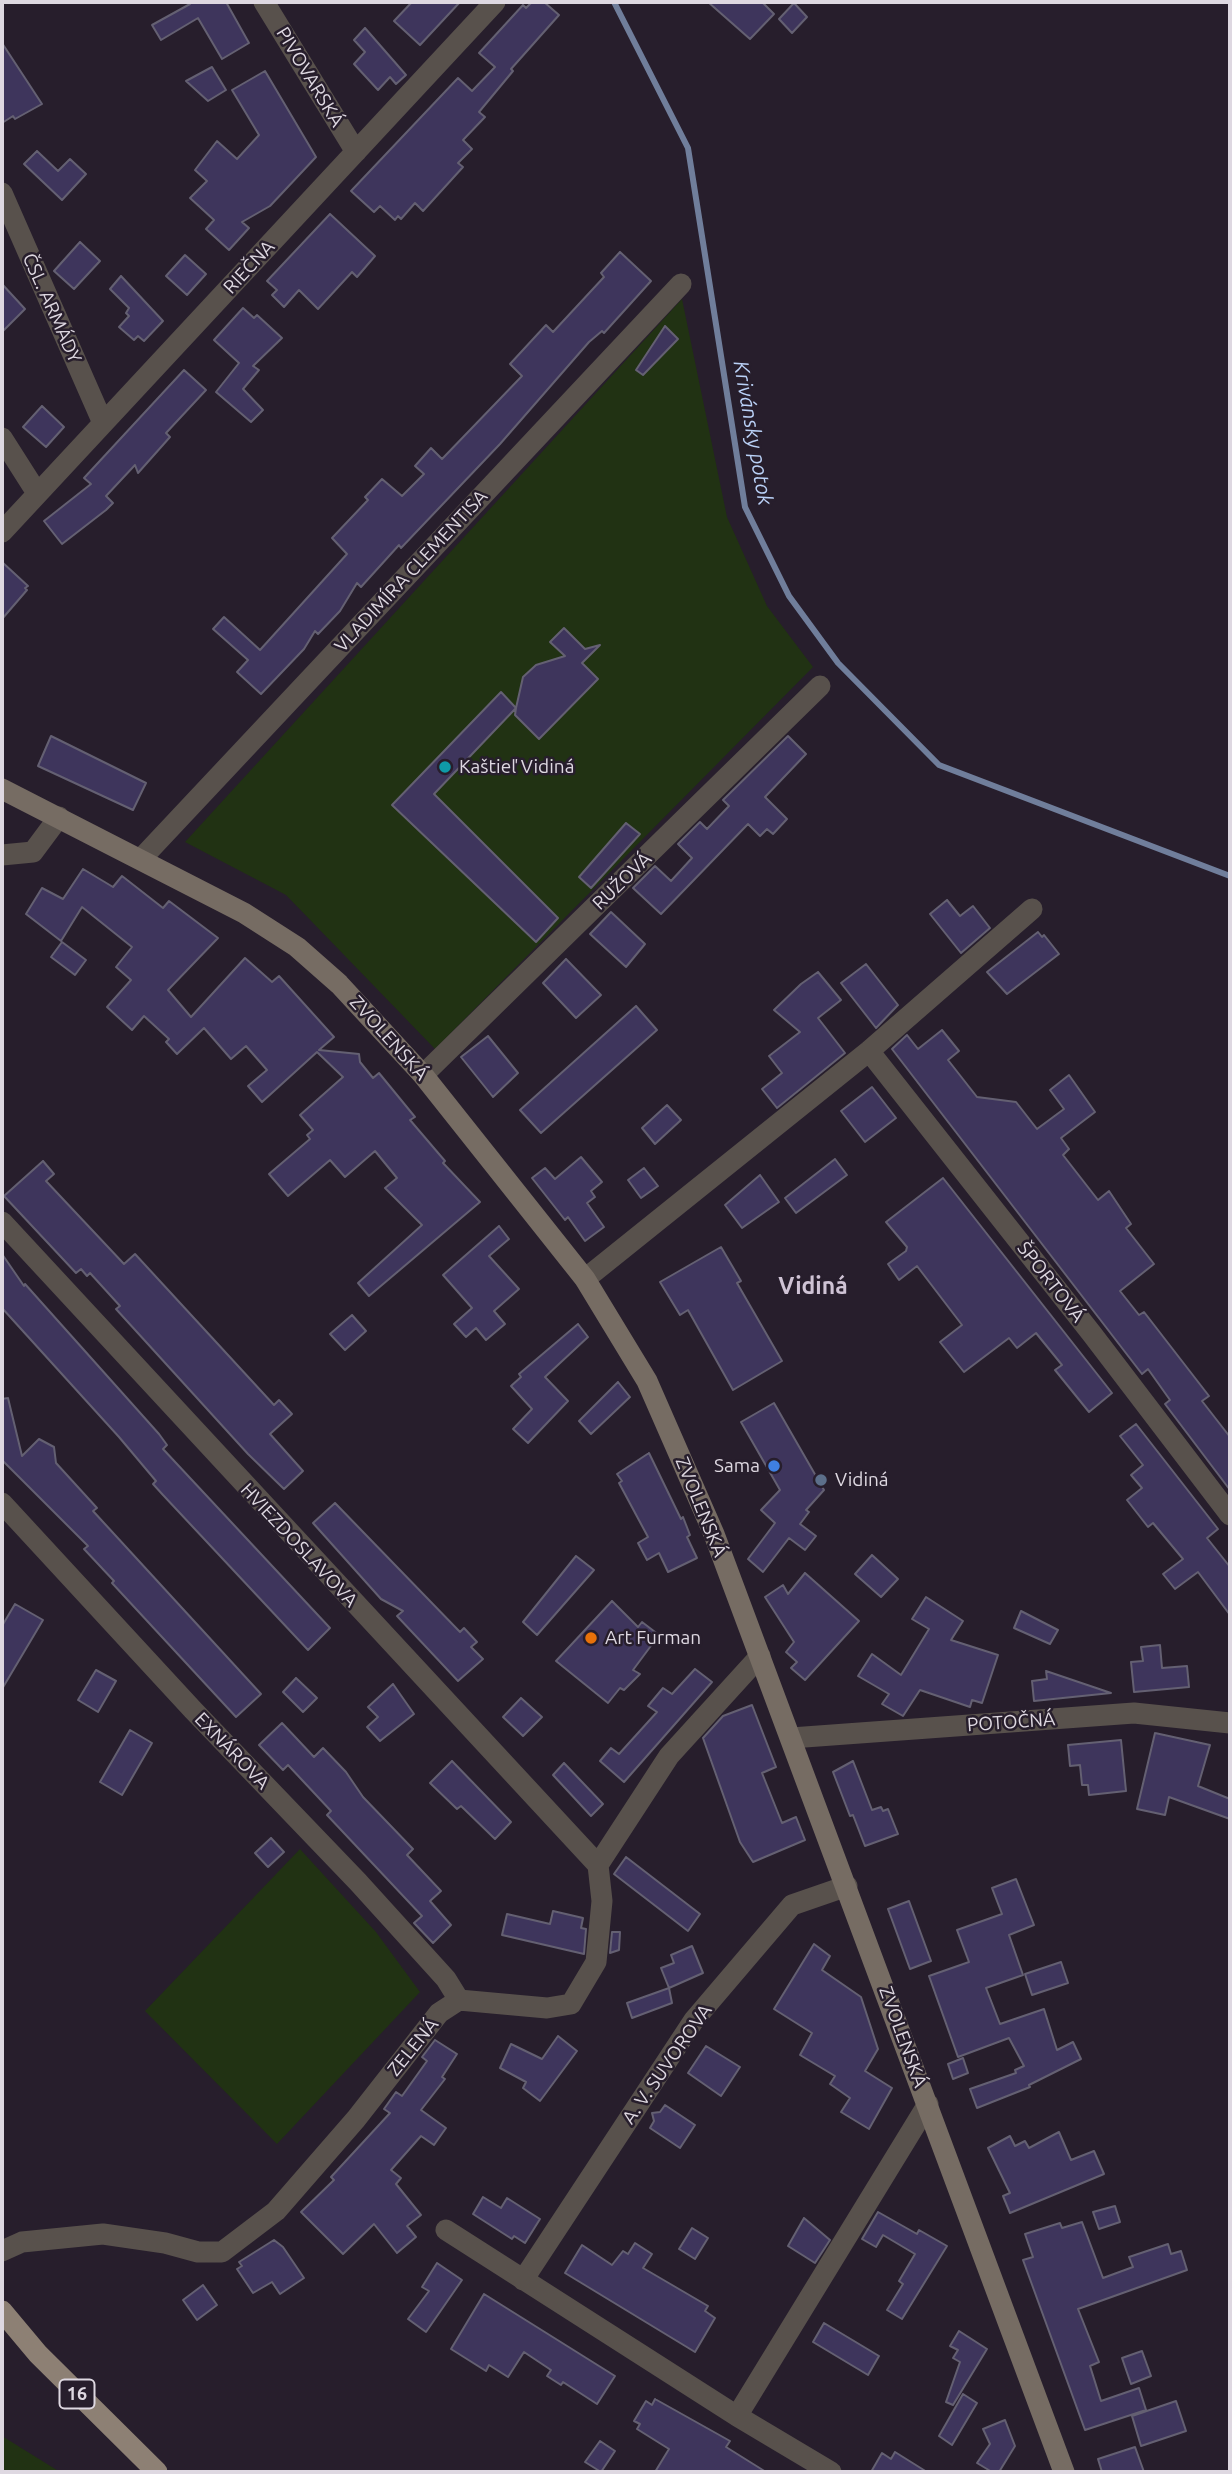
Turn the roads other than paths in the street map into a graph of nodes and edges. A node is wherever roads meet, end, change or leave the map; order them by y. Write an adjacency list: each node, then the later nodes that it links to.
1 (264, 2): 3 (street, PIVOVARSKÁ)
2 (495, 2): 3 (street, RIEČNA)
3 (356, 152): 6 (street, RIEČNA)
4 (2, 193): 6 (street, ČSL. ARMÁDY)
5 (681, 284): 14 (street, VLADIMÍRA CLEMENTISA)
6 (103, 423): 8 (street, RIEČNA)
7 (2, 438): 8 (street)
8 (37, 493): 9 (street, RIEČNA)
9 (2, 531)
10 (820, 686): 17 (street, RUŽOVÁ)
11 (2, 789): 12 (street, ZVOLENSKÁ)
12 (59, 817): 13 (street); 14 (street, ZVOLENSKÁ)
13 (2, 855)
14 (141, 859): 17 (street, ZVOLENSKÁ)
15 (1032, 909): 16 (street)
16 (869, 1052): 19 (street); 21 (street, ŠPORTOVÁ)
17 (423, 1075): 19 (street, ZVOLENSKÁ)
18 (2, 1223): 25 (street, HVIEZDOSLAVOVA)
19 (585, 1279): 22 (street, ZVOLENSKÁ)
20 (2, 1503): 27 (street, EXNÁROVA)
21 (1230, 1515)
22 (760, 1656): 24 (street, ZVOLENSKÁ); 25 (street)
23 (1230, 1723): 24 (street, POTOČNÁ)
24 (791, 1738): 26 (street, ZVOLENSKÁ)
25 (598, 1865): 27 (street)
26 (847, 1886): 28 (street, ZVOLENSKÁ); 31 (street, A. V. SUVOROVA)
27 (459, 2000): 30 (street, ZELENÁ)
28 (928, 2104): 33 (street); 36 (street, ZVOLENSKÁ)
29 (446, 2230): 31 (street)
30 (2, 2251)
31 (523, 2280): 33 (street)
32 (2, 2311): 34 (main road, 16)
33 (737, 2416): 35 (street)
34 (157, 2472)
35 (831, 2472)
36 (1064, 2472)

